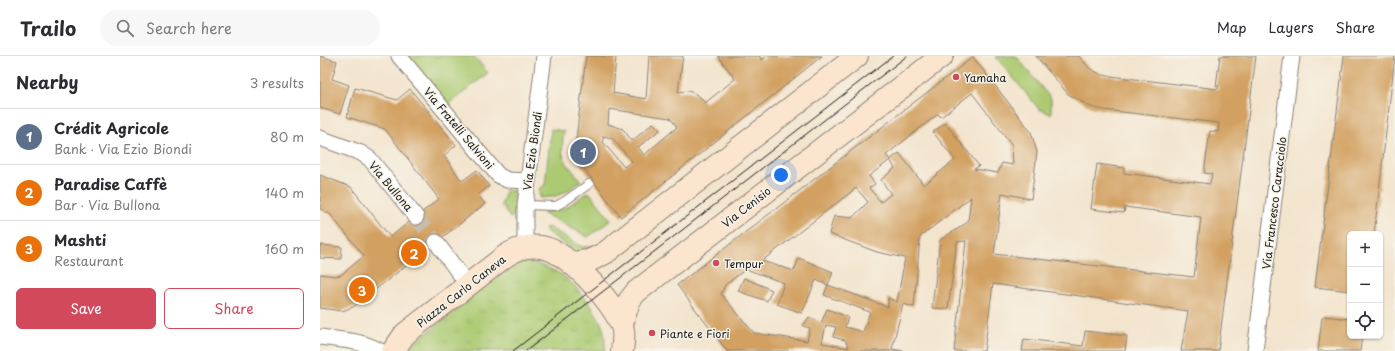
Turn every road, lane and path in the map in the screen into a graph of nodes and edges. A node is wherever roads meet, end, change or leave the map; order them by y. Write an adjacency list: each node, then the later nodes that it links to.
1 (399, 56): 7 (street, Via Fratelli Salvioni)
2 (544, 56): 7 (street, Via Ezio Biondi)
3 (857, 56): 13 (main road)
4 (942, 56): 15 (main road, Via Cenisio)
5 (1292, 56): 20 (street, Via Francesco Caracciolo)
6 (320, 138): 10 (street, Via Bullona)
7 (528, 181): 9 (street, Via Ezio Biondi)
8 (589, 184): 9 (lane)
9 (525, 205): 12 (street, Via Ezio Biondi)
10 (416, 216)
11 (436, 242): 14 (street)
12 (525, 247): 13 (main road, Piazza Carlo Caneva); 14 (main road, Piazza Carlo Caneva)
13 (572, 263): 15 (main road, Piazza Carlo Caneva)
14 (468, 285): 18 (main road, Piazza Carlo Caneva)
15 (622, 324): 19 (main road)
16 (320, 337): 17 (street)
17 (380, 351)
18 (392, 351)
19 (622, 351)
20 (1255, 351)

